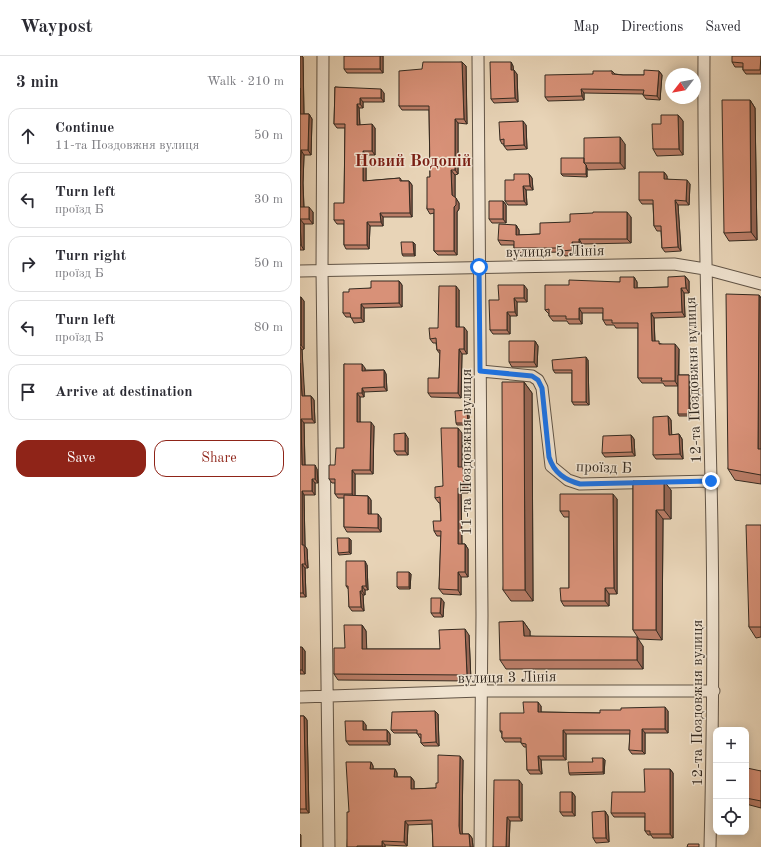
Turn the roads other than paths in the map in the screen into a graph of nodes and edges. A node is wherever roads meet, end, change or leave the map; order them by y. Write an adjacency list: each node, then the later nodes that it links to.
1 (323, 56): 6 (street)
2 (478, 56): 4 (street, 11-та Поздовжня вулиця)
3 (704, 56): 5 (street, 12-та Поздовжня вулиця)
4 (479, 267): 5 (street, вулиця 5 Лінія); 6 (street, вулиця 5 Лінія); 9 (street, 11-та Поздовжня вулиця)
5 (705, 269): 8 (street, вулиця 5 Лінія); 10 (street, 12-та Поздовжня вулиця)
6 (322, 270): 7 (street, вулиця 5 Лінія); 14 (street)
7 (300, 271)
8 (761, 284)
9 (480, 371): 10 (street, проїзд Б); 12 (street, 11-та Поздовжня вулиця)
10 (711, 481): 11 (street, 12-та Поздовжня вулиця)
11 (714, 691): 12 (street, вулиця 3 Лінія); 17 (street, 12-та Поздовжня вулиця)
12 (481, 692): 14 (street, вулиця 3 Лінія); 16 (street, 11-та Поздовжня вулиця)
13 (300, 697): 14 (street, вулиця 3 Лінія)
14 (328, 697): 15 (street)
15 (329, 847)
16 (480, 847)
17 (710, 847)

